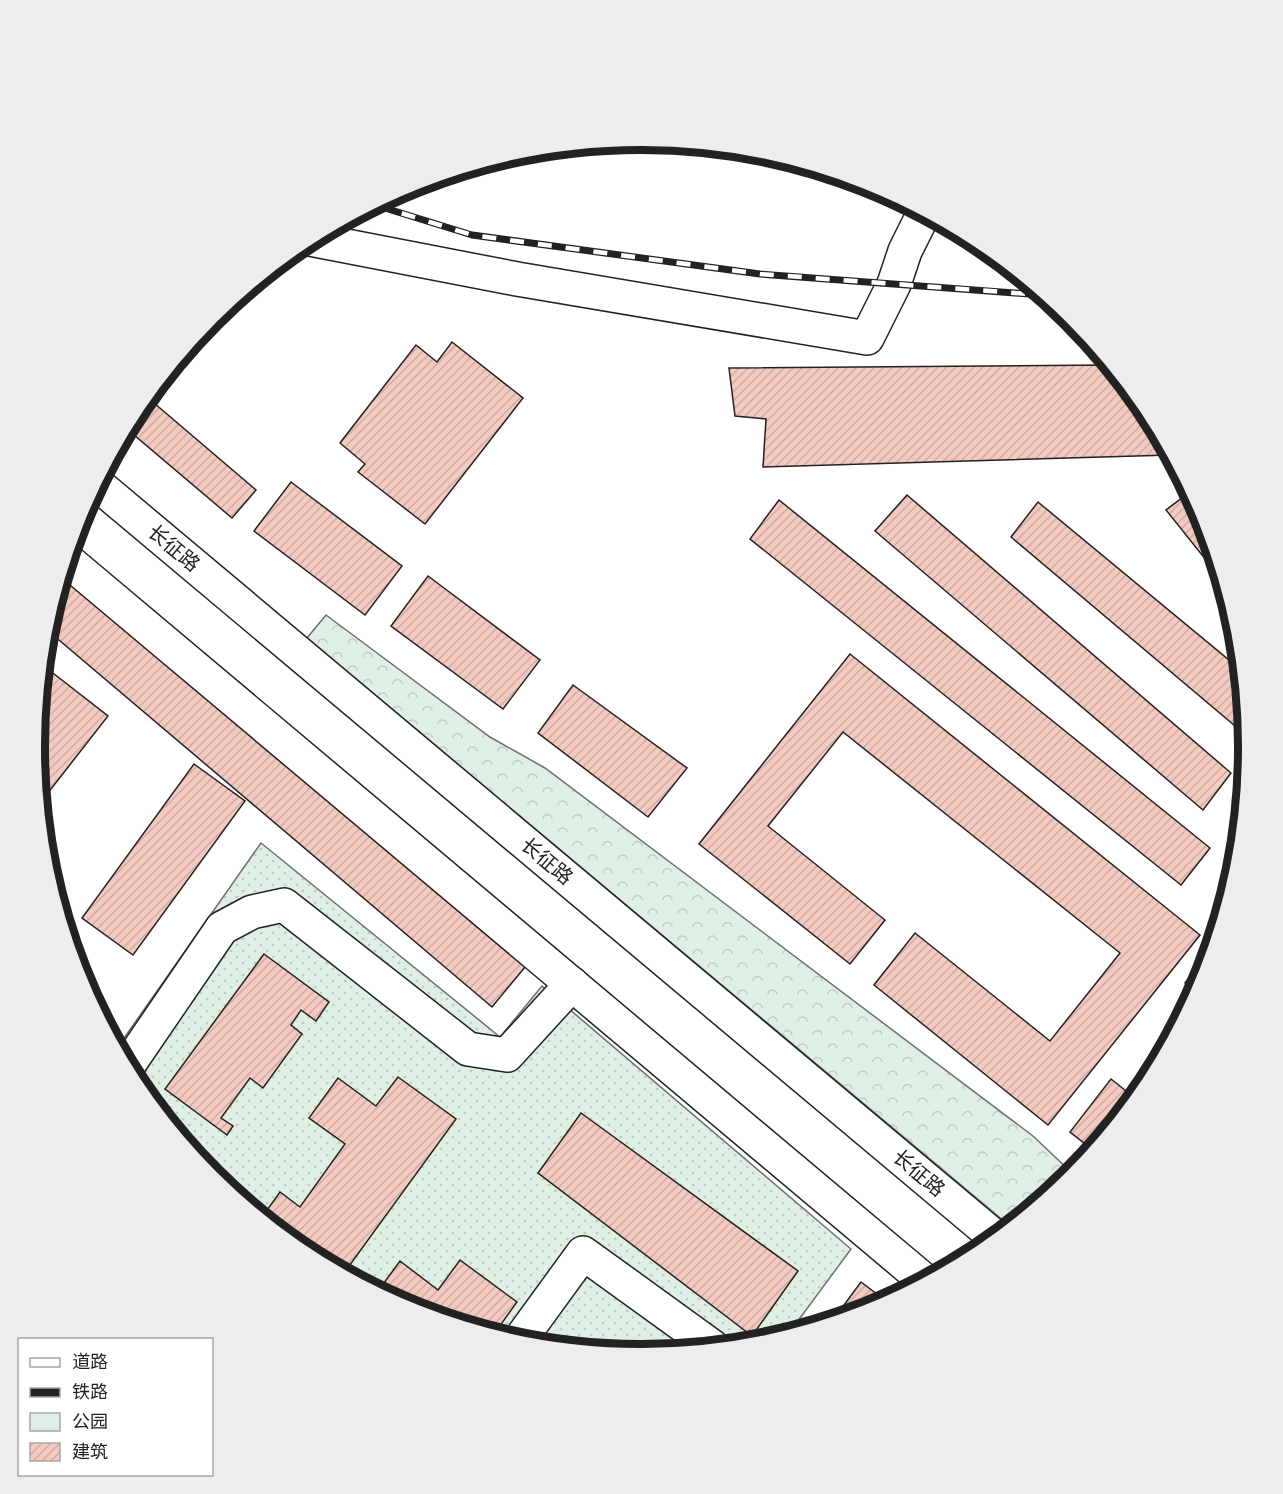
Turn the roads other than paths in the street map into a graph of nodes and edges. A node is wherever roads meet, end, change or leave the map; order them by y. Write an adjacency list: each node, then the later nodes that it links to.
1 (921, 220): 2 (main road)
2 (324, 242)
3 (104, 490): 7 (main road, 长征路)
4 (74, 566): 5 (main road)
5 (572, 984): 6 (main road); 8 (main road)
6 (133, 1057)
7 (989, 1232)
8 (918, 1275)
9 (526, 1332): 10 (main road)
10 (703, 1340)

